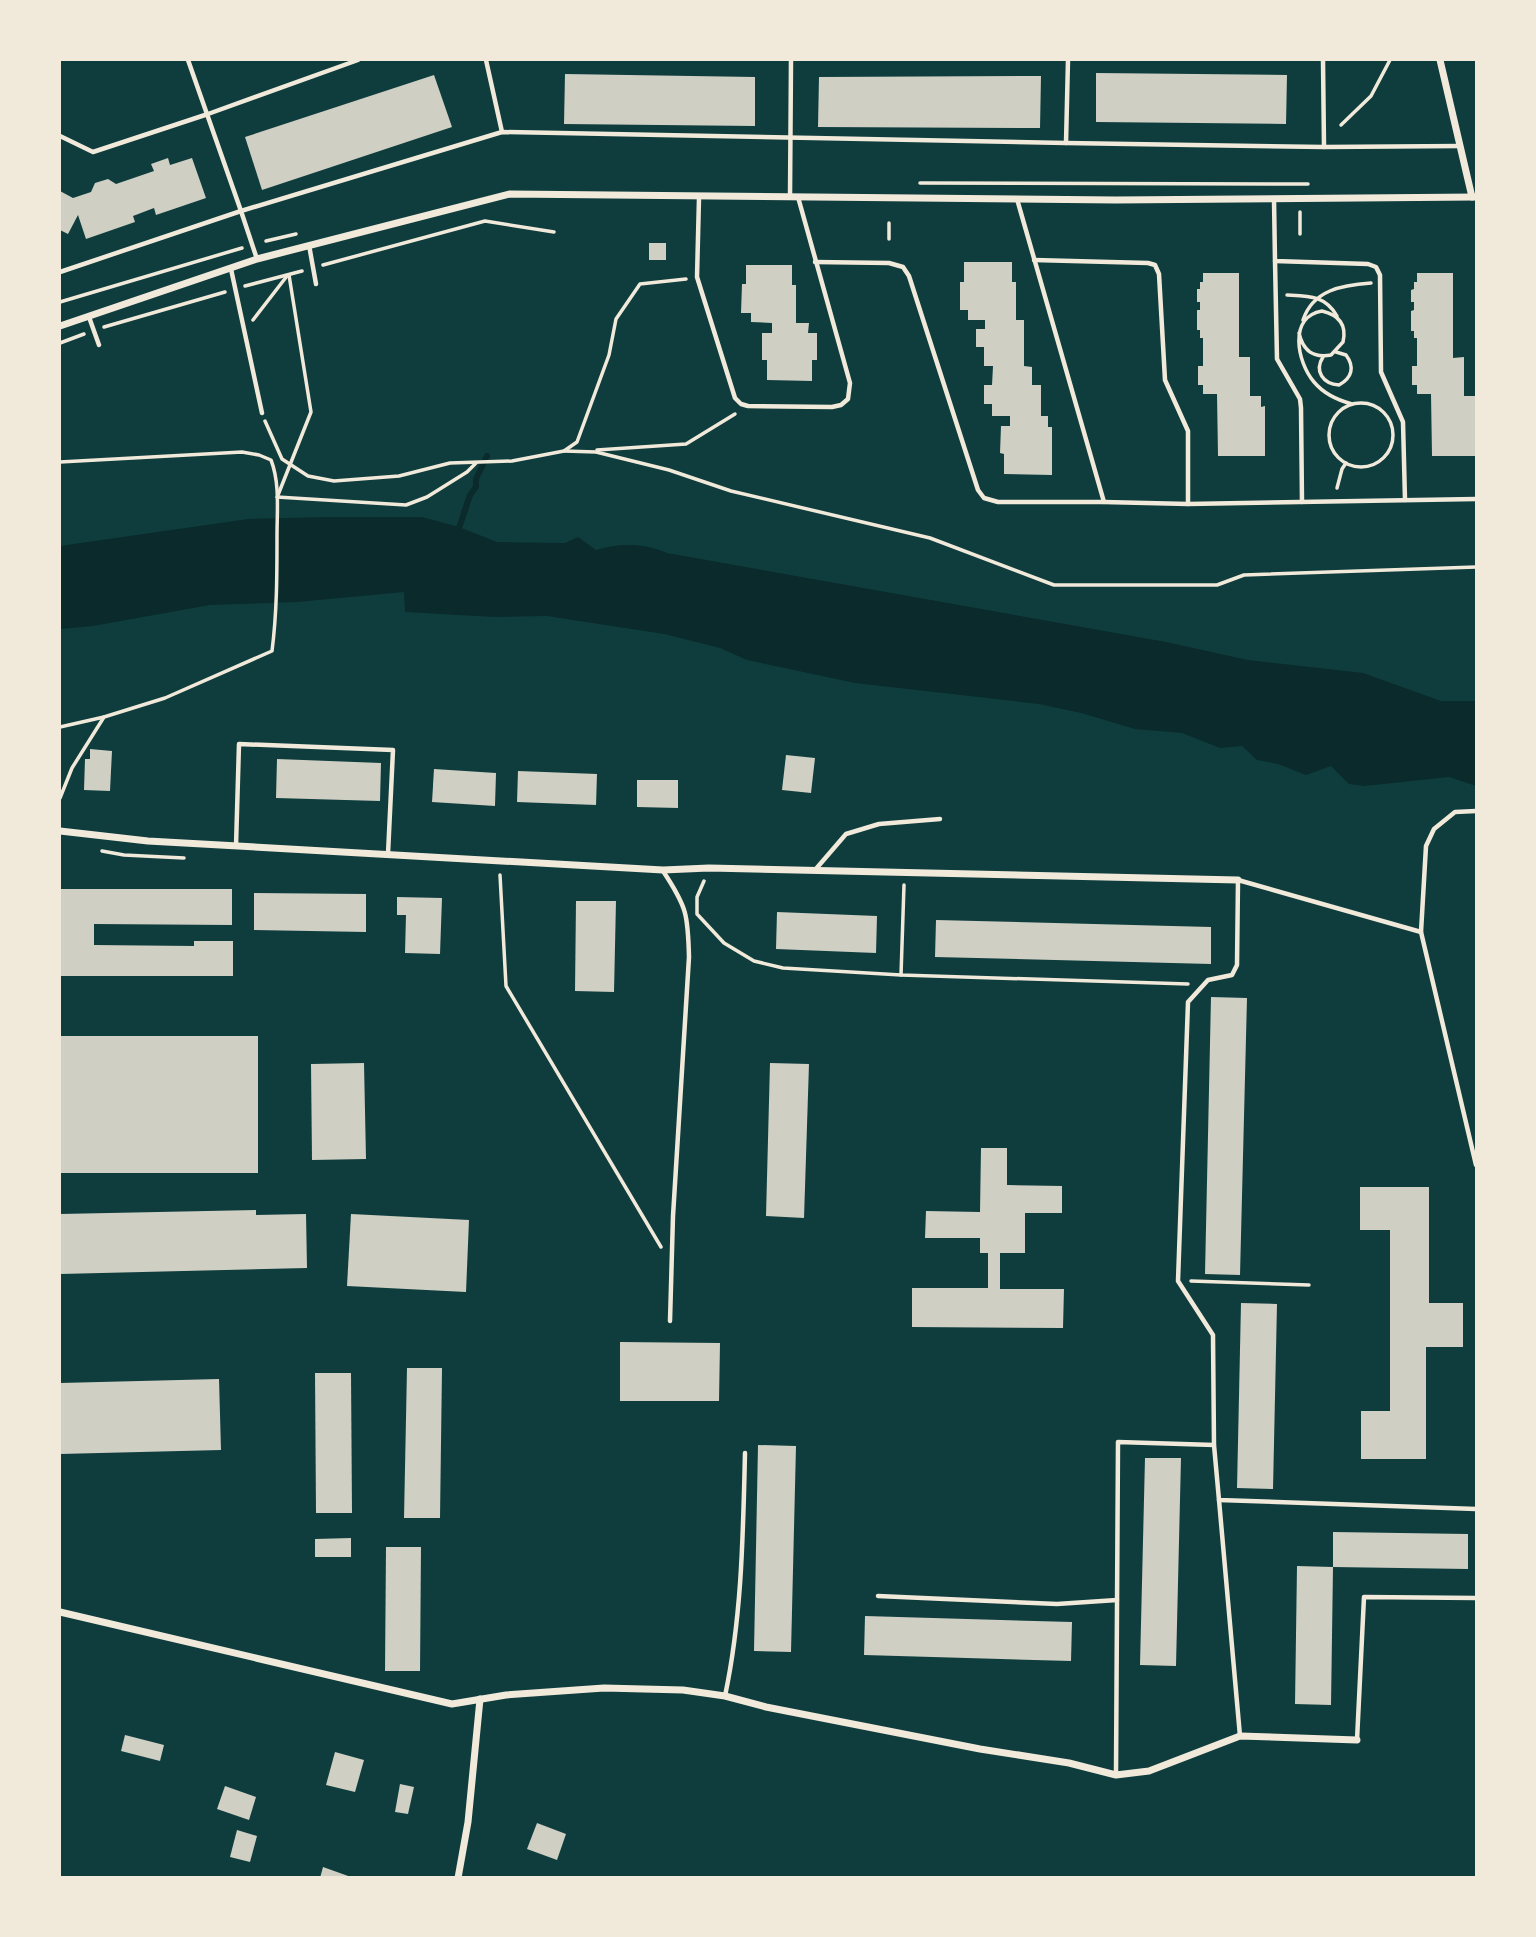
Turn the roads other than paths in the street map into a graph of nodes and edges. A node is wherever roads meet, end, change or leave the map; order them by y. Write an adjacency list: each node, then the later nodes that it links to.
1 (188, 60): 8 (lane)
2 (358, 60): 8 (lane)
3 (486, 60): 9 (lane)
4 (791, 60): 11 (lane)
5 (1068, 60): 12 (lane)
6 (1323, 60): 14 (lane)
7 (1440, 60): 13 (street)
8 (208, 114): 10 (lane); 20 (lane)
9 (502, 132): 11 (lane); 20 (lane)
10 (60, 136)
11 (791, 138): 12 (lane); 15 (lane)
12 (1066, 144): 14 (lane)
13 (1460, 146): 14 (lane); 16 (street)
14 (1324, 147)
15 (794, 197): 17 (street); 18 (street); 25 (lane)
16 (1474, 197): 19 (street)
17 (699, 198): 21 (street); 25 (lane)
18 (1017, 199): 19 (street); 23 (lane)
19 (1274, 199): 24 (lane)
20 (241, 211): 22 (lane); 27 (lane)
21 (309, 245): 22 (street); 28 (lane)
22 (257, 259): 26 (street)
23 (1034, 260): 35 (lane); 37 (lane)
24 (1275, 261): 34 (lane); 36 (lane)
25 (816, 262): 35 (lane)
26 (231, 268): 29 (street); 32 (lane)
27 (60, 272)
28 (316, 284)
29 (89, 316): 30 (street); 31 (lane)
30 (60, 326)
31 (99, 345)
32 (262, 413)
33 (1476, 499): 34 (lane)
34 (1405, 500): 36 (lane)
35 (1104, 502): 37 (lane)
36 (1302, 502): 37 (lane)
37 (1188, 504)
38 (1476, 811): 46 (lane)
39 (940, 819): 44 (lane)
40 (60, 831): 41 (street)
41 (236, 846): 42 (street); 42 (lane)
42 (388, 855): 43 (street)
43 (663, 870): 44 (street); 48 (lane)
44 (815, 871): 45 (street)
45 (1238, 880): 46 (lane); 49 (lane)
46 (1421, 932): 47 (lane)
47 (1476, 1165)
48 (670, 1321)
49 (1214, 1445): 51 (lane); 55 (lane)
50 (745, 1453): 57 (lane)
51 (1219, 1500): 52 (lane); 59 (lane)
52 (1476, 1509)
53 (878, 1596): 55 (lane)
54 (1476, 1598): 60 (lane)
55 (1117, 1600): 61 (lane)
56 (60, 1612): 58 (street)
57 (725, 1696): 58 (street); 61 (street)
58 (480, 1699): 62 (street)
59 (1240, 1737): 60 (street); 61 (street)
60 (1357, 1740)
61 (1116, 1775)
62 (458, 1878)

